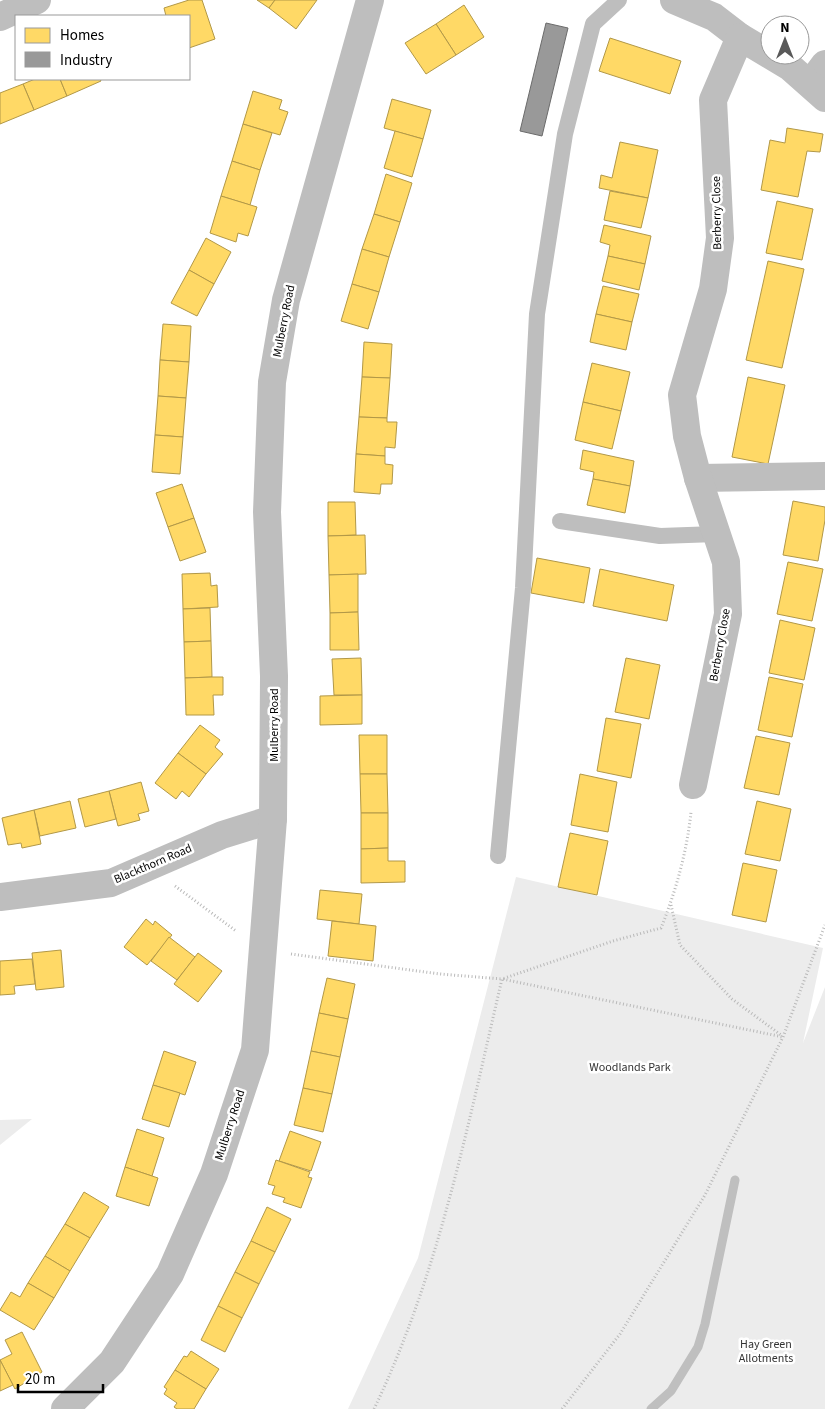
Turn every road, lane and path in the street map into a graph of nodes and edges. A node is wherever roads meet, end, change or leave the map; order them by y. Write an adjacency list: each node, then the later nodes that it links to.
1 (37, 0): 5 (street)
2 (370, 0): 13 (street, Mulberry Road)
3 (618, 0): 14 (lane)
4 (674, 0): 6 (street)
5 (0, 17)
6 (740, 37): 7 (street); 9 (street, Berberry Close)
7 (820, 82)
8 (825, 476): 9 (street)
9 (698, 478): 11 (street, Berberry Close)
10 (560, 521): 11 (lane)
11 (716, 534): 12 (street, Berberry Close)
12 (693, 786): 17 (path)
13 (273, 819): 15 (street, Blackthorn Road); 19 (street, Mulberry Road)
14 (498, 856)
15 (149, 866): 16 (street, Blackthorn Road); 19 (path)
16 (0, 897)
17 (671, 904): 20 (path); 21 (path)
18 (825, 925): 21 (path)
19 (262, 950): 20 (path); 22 (street, Mulberry Road)
20 (502, 979): 21 (path); 23 (path)
21 (783, 1037): 24 (path)
22 (65, 1409)
23 (374, 1409)
24 (562, 1409)

